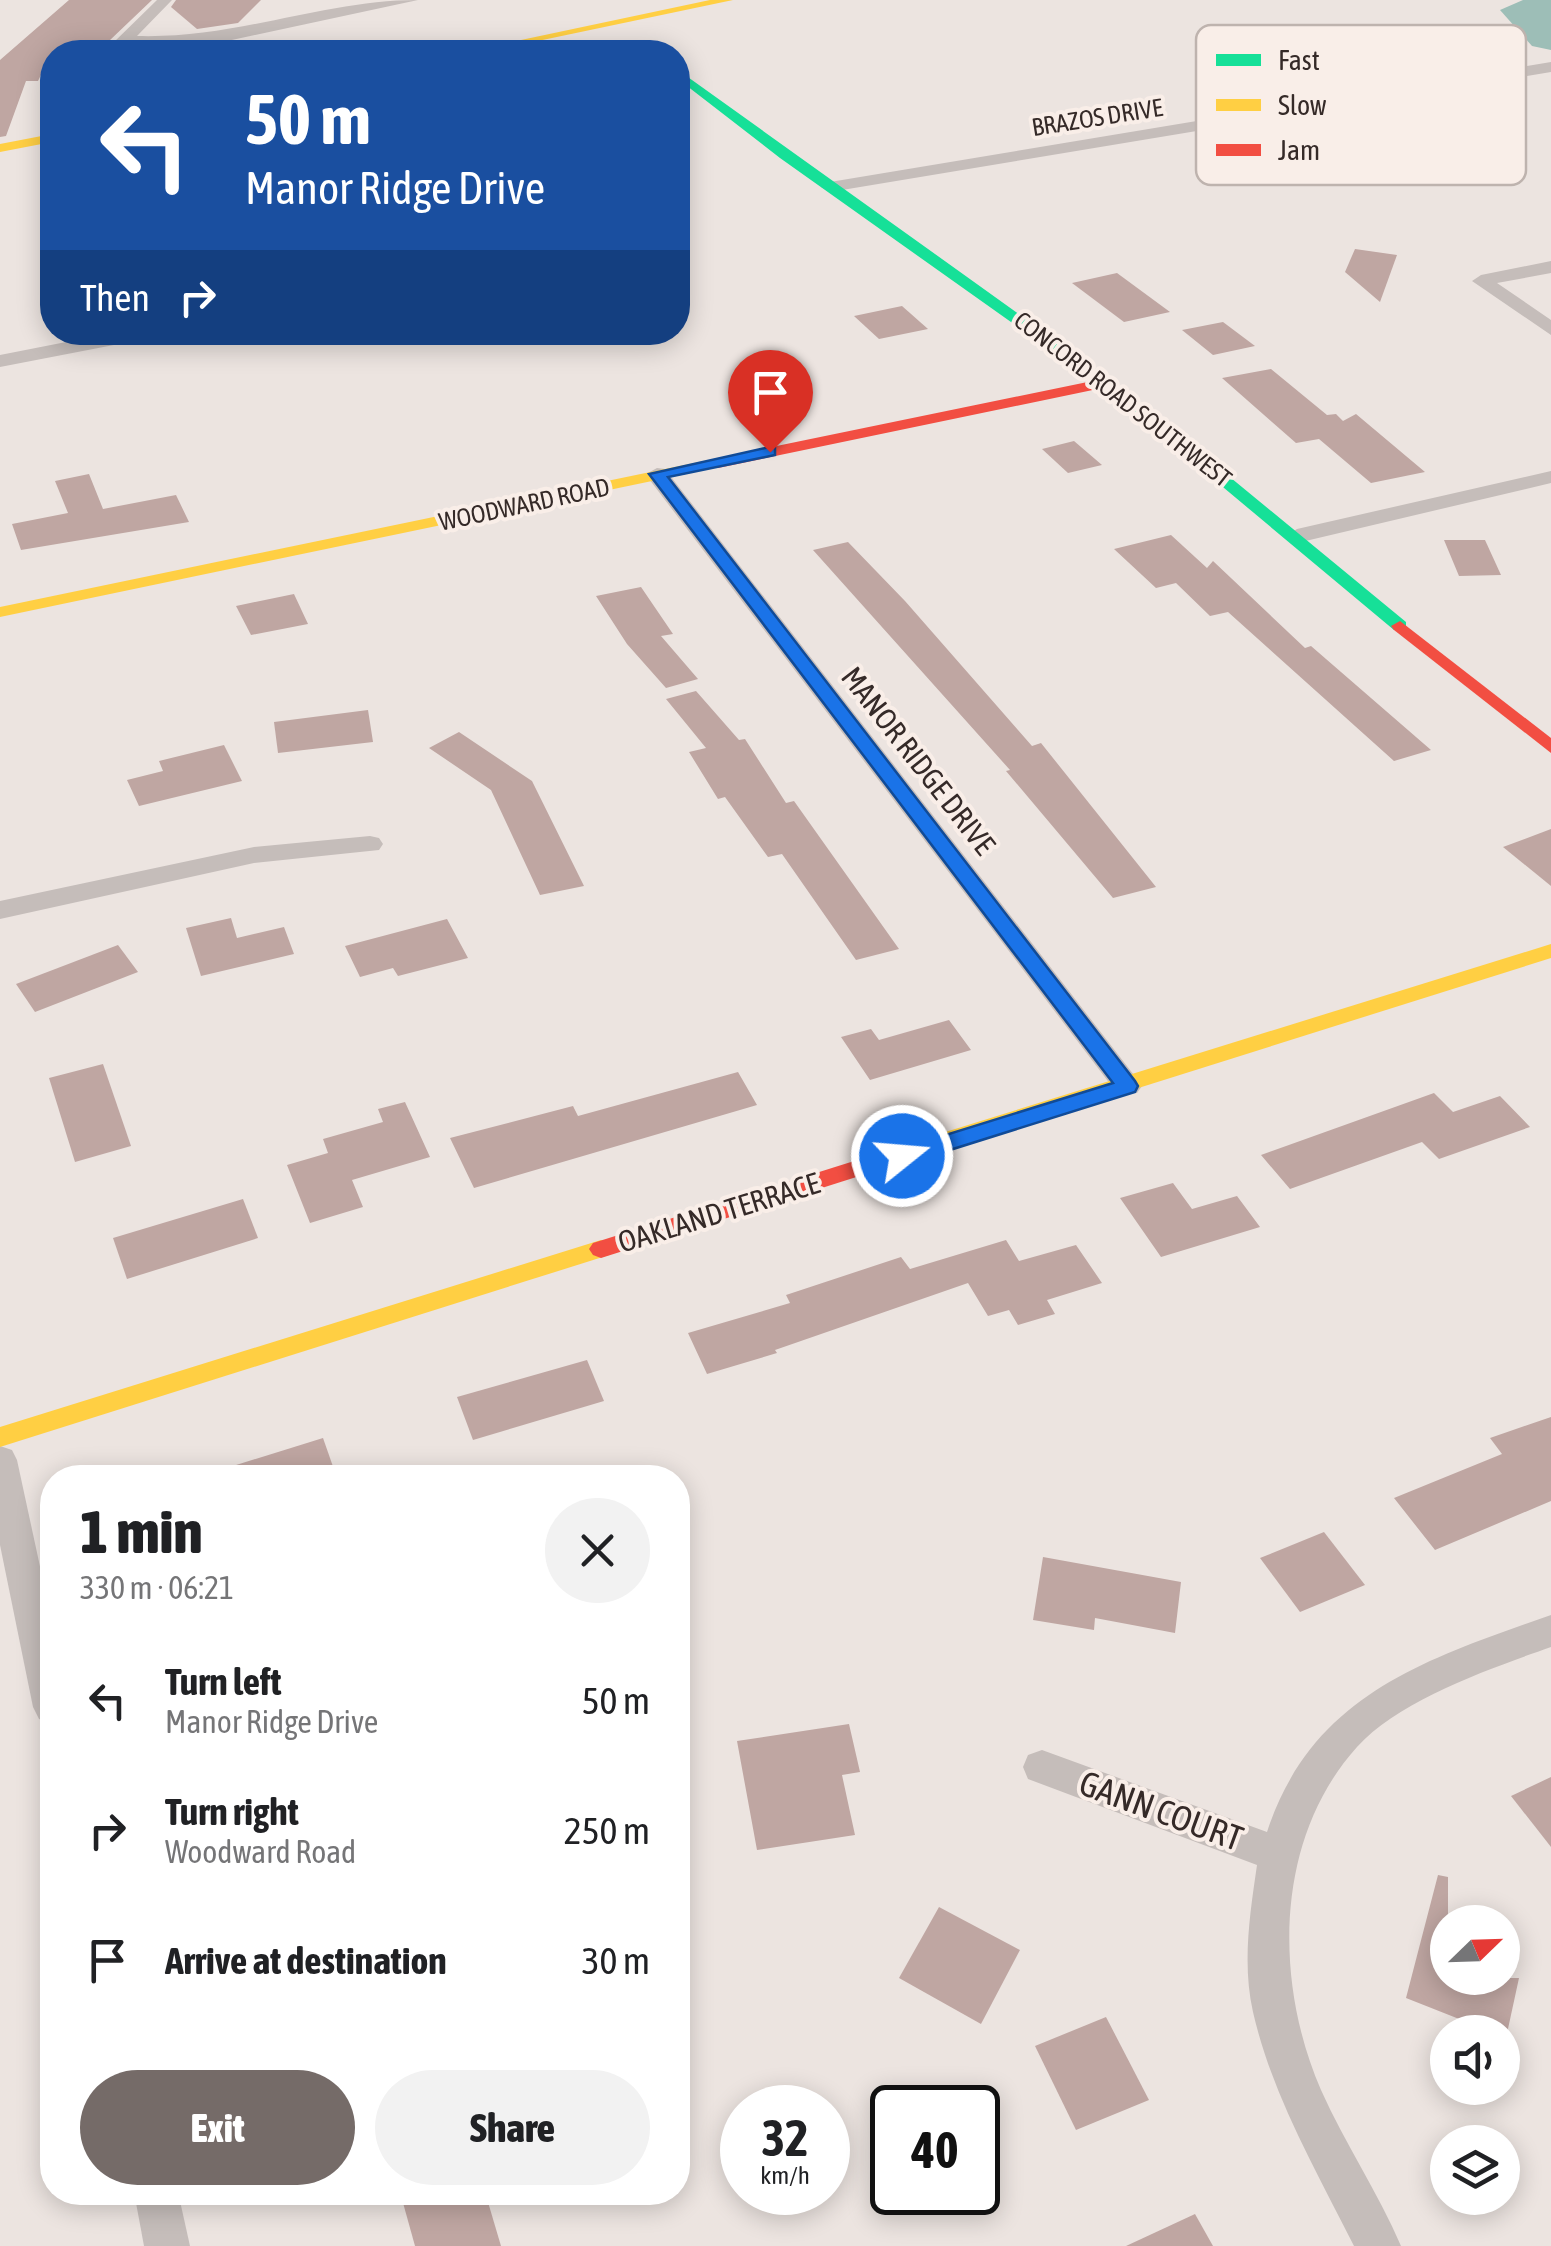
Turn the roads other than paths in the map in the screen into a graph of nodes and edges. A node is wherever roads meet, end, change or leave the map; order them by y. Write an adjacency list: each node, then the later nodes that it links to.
1 (164, 0): 6 (street)
2 (411, 0): 7 (street)
3 (584, 0): 5 (street)
4 (726, 0): 5 (street)
5 (614, 23): 8 (street); 9 (street)
6 (125, 40)
7 (202, 40)
8 (530, 40)
9 (635, 40)
10 (1551, 67): 11 (street, BRAZOS DRIVE)
11 (1526, 71)
12 (690, 83): 16 (street, CONCORD ROAD SOUTHWEST)
13 (1196, 127): 16 (street, BRAZOS DRIVE)
14 (40, 140): 15 (street)
15 (0, 148)
16 (830, 188): 21 (street, CONCORD ROAD SOUTHWEST)
17 (1551, 268): 18 (street)
18 (1551, 329)
19 (83, 345): 20 (street)
20 (0, 361)
21 (1107, 383): 22 (street, WOODWARD ROAD); 24 (street, CONCORD ROAD SOUTHWEST)
22 (657, 474): 25 (street, WOODWARD ROAD); 30 (street, MANOR RIDGE DRIVE)
23 (1551, 477): 24 (street)
24 (1296, 536): 26 (street, CONCORD ROAD SOUTHWEST)
25 (0, 612)
26 (1551, 747)
27 (370, 844): 28 (street)
28 (0, 910)
29 (1551, 951): 30 (street, OAKLAND TERRACE)
30 (1127, 1086): 31 (street, OAKLAND TERRACE)
31 (0, 1437)
32 (0, 1460): 34 (street)
33 (1551, 1631): 36 (street)
34 (40, 1650)
35 (1042, 1767): 36 (street, GANN COURT)
36 (1279, 1855): 39 (street)
37 (159, 2205): 38 (street)
38 (167, 2246)
39 (1378, 2246)

